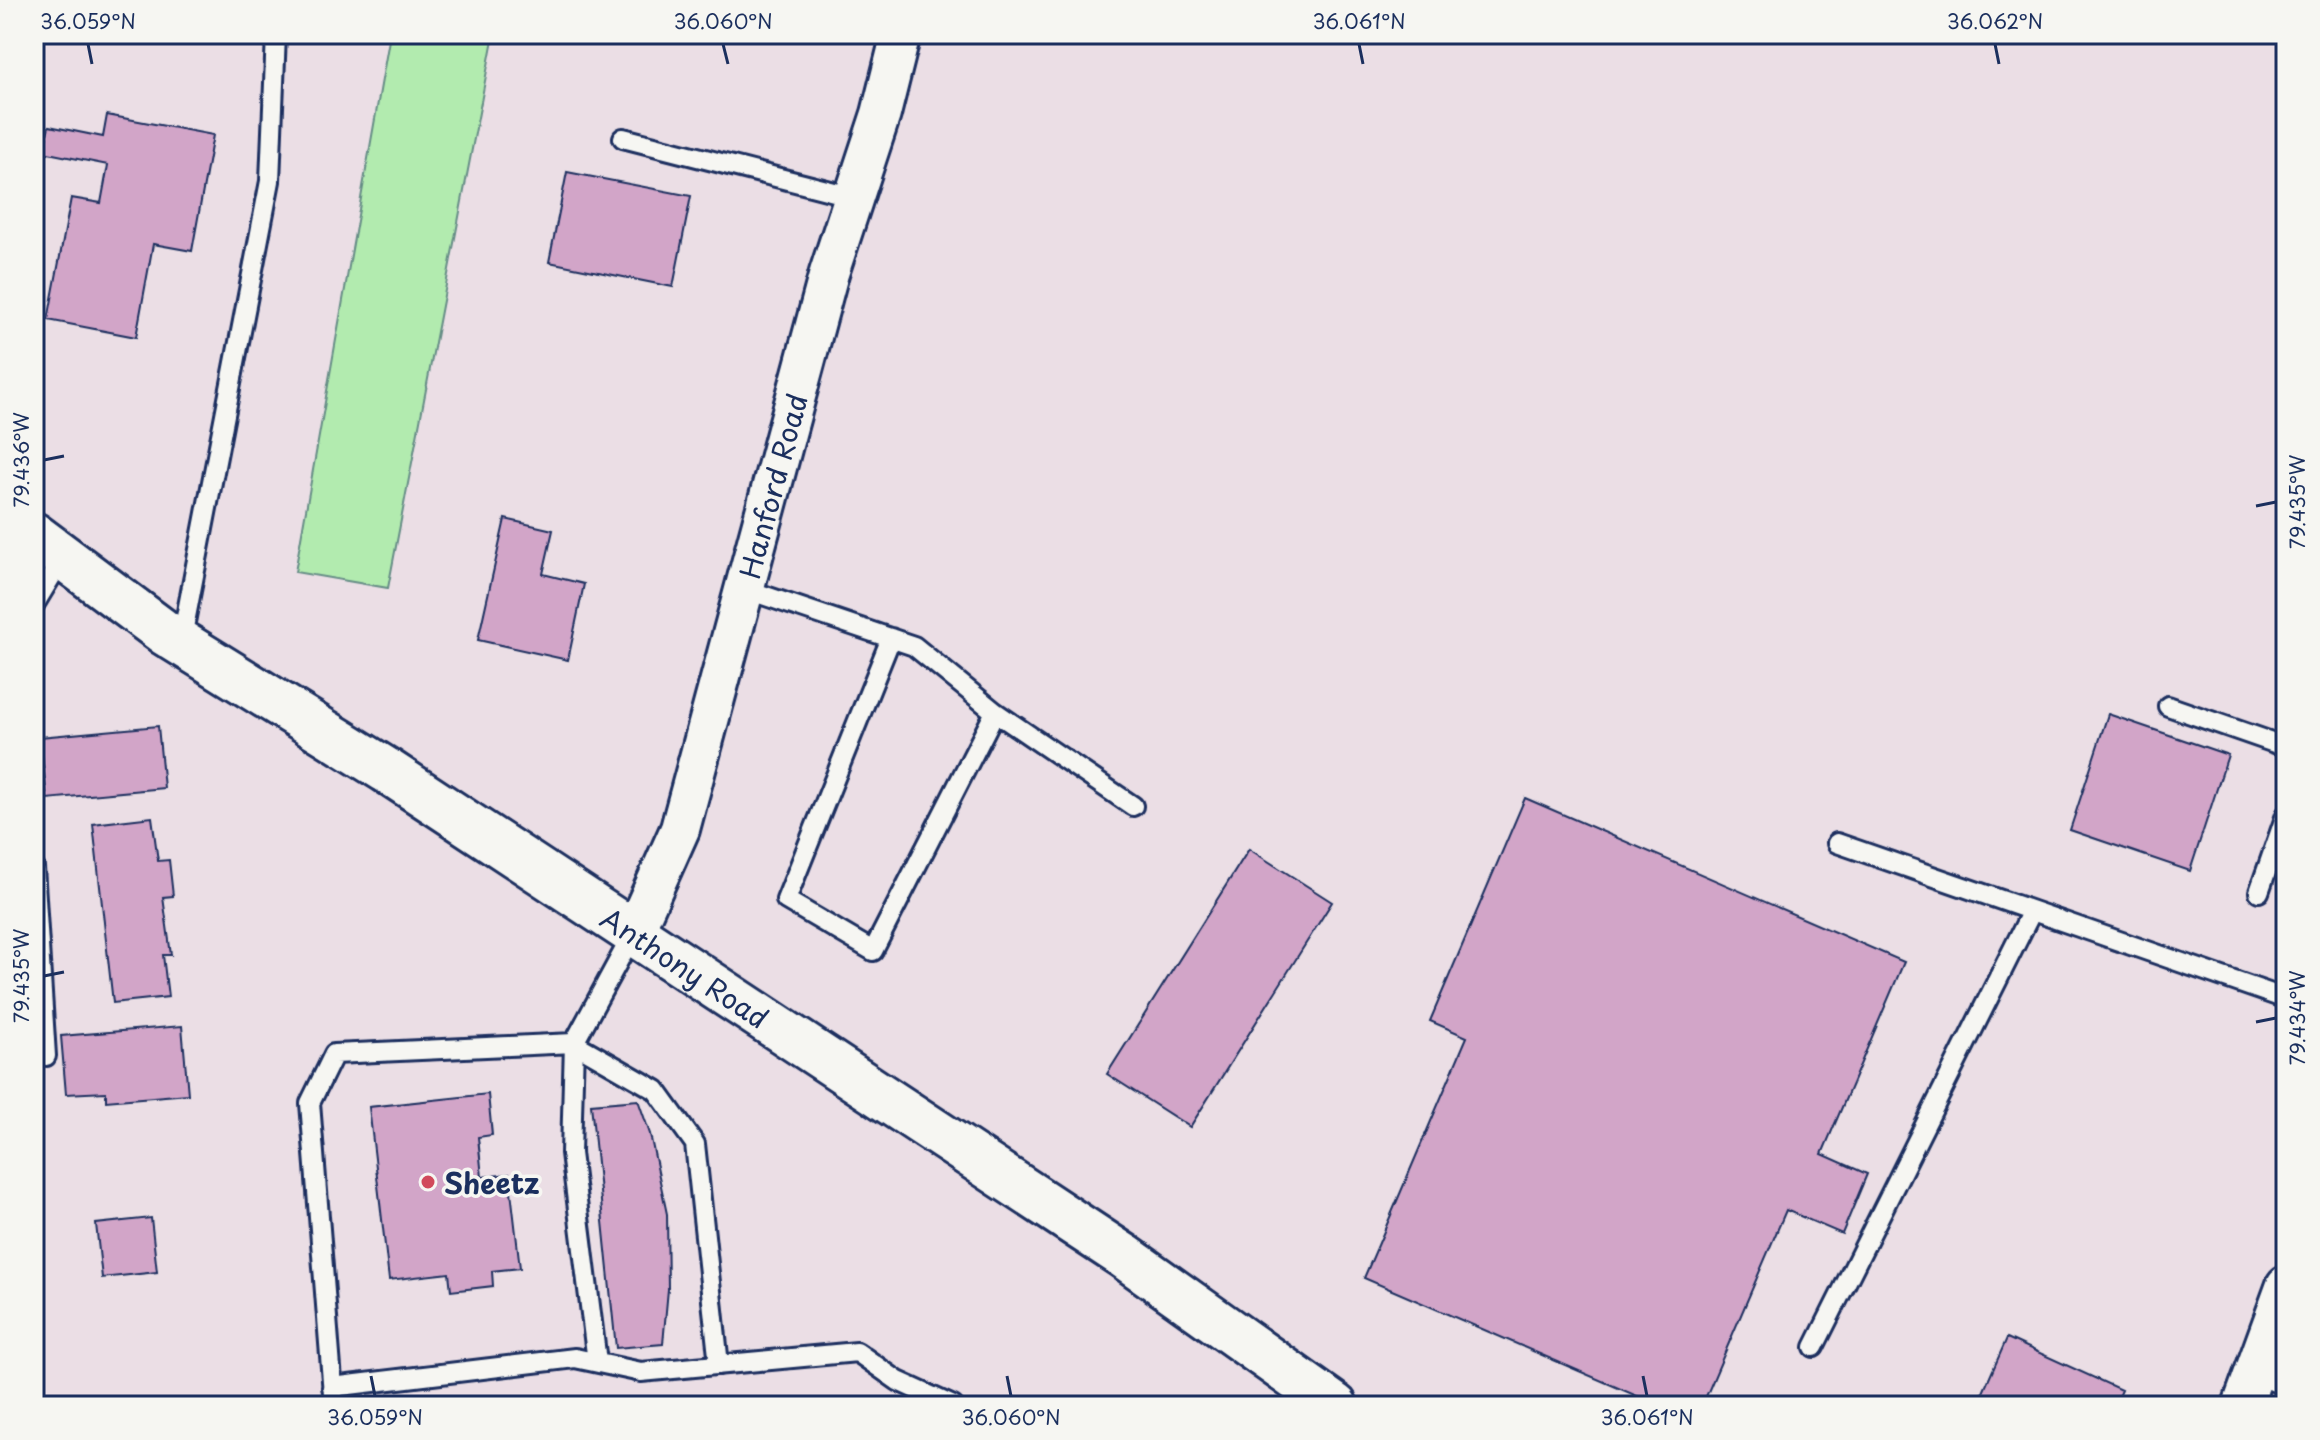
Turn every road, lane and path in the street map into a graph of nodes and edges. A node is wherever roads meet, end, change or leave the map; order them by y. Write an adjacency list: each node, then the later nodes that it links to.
1 (276, 34): 9 (lane)
2 (901, 34): 4 (street, Hanford Road)
3 (623, 138): 4 (lane)
4 (854, 197): 6 (street, Hanford Road)
5 (48, 546): 7 (lane); 9 (street, Anthony Road)
6 (745, 589): 8 (lane); 19 (street, Hanford Road)
7 (34, 605)
8 (891, 638): 11 (lane); 11 (lane)
9 (181, 643): 19 (street, Anthony Road)
10 (2168, 706): 12 (lane)
11 (995, 712): 13 (lane)
12 (2286, 747)
13 (1133, 806)
14 (2286, 815): 17 (lane)
15 (1837, 843): 18 (lane)
16 (34, 867): 22 (lane)
17 (2259, 892)
18 (2032, 911): 20 (lane); 24 (lane)
19 (634, 932): 21 (lane); 31 (street, Anthony Road)
20 (2286, 999)
21 (574, 1043): 25 (lane); 26 (lane); 27 (lane)
22 (46, 1056)
23 (2286, 1285): 28 (street)
24 (1814, 1347)
25 (597, 1362): 26 (lane); 27 (lane)
26 (719, 1365): 30 (lane)
27 (332, 1387): 29 (lane)
28 (2261, 1389)
29 (334, 1406)
30 (953, 1406)
31 (1335, 1406)

